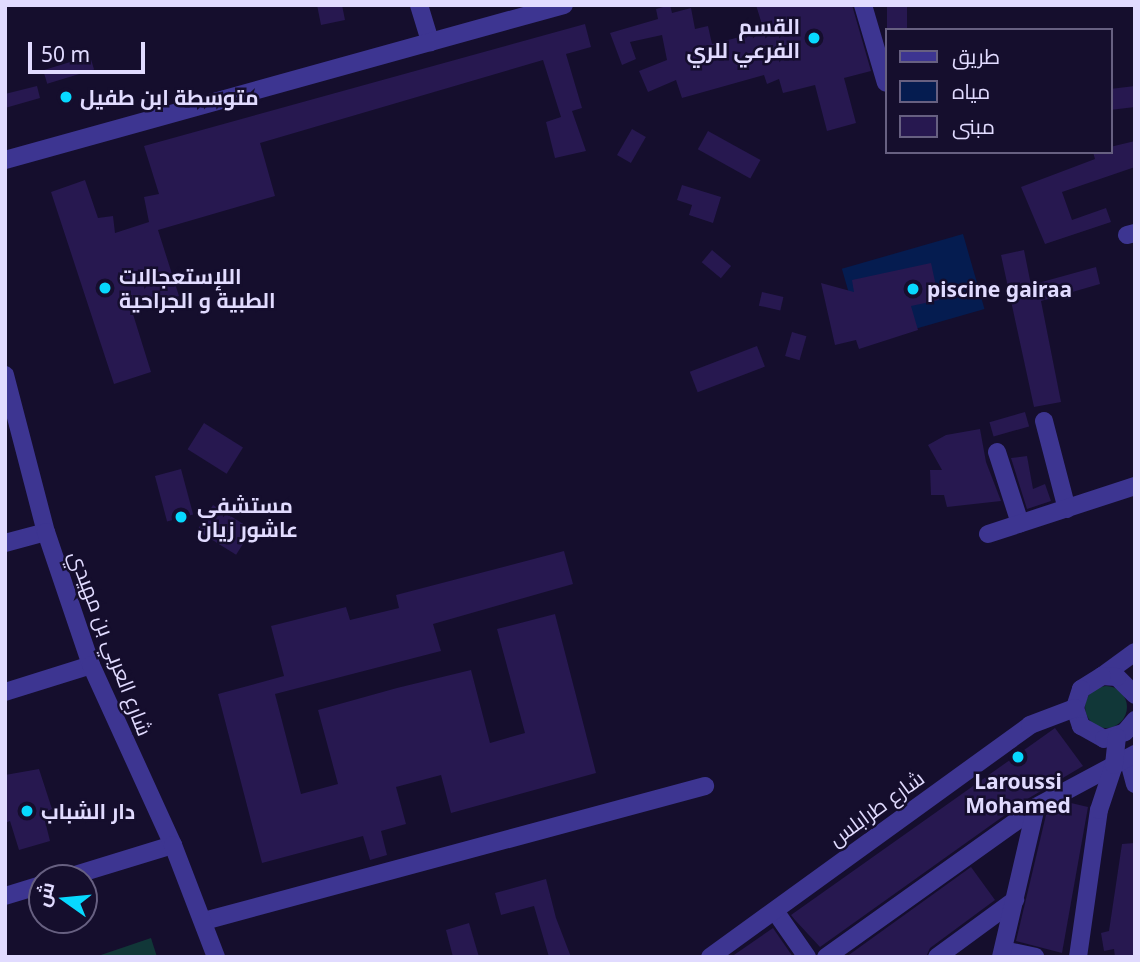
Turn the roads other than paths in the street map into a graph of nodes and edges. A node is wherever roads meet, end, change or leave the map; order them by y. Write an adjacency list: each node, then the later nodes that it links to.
1 (419, 5): 4 (street)
2 (565, 5): 4 (street)
3 (863, 5): 5 (street)
4 (430, 42): 6 (street)
5 (884, 76)
6 (5, 160)
7 (5, 375): 8 (street, شارع العربي بن مهيدي)
8 (9, 402): 14 (street, شارع العربي بن مهيدي)
9 (1044, 421): 12 (street)
10 (998, 452): 13 (street)
11 (1135, 486): 12 (street)
12 (1067, 509): 13 (street)
13 (1020, 523): 15 (street)
14 (46, 532): 16 (street); 18 (street, شارع العربي بن مهيدي)
15 (988, 534)
16 (5, 543)
17 (1135, 652): 19 (street)
18 (91, 665): 20 (street); 29 (street, شارع العربي بن مهيدي)
19 (1102, 676): 21 (street); 22 (street)
20 (5, 692)
21 (1135, 695)
22 (1075, 708): 24 (street); 34 (street, شارع طرابلس)
23 (1135, 720): 24 (street)
24 (1117, 737): 25 (street)
25 (1126, 759): 26 (street); 28 (street); 43 (street)
26 (1135, 784)
27 (705, 786): 35 (street)
28 (1036, 807): 33 (street); 40 (street)
29 (173, 845): 30 (street); 35 (street, شارع العربي بن مهيدي)
30 (98, 868)
31 (28, 889): 32 (street)
32 (5, 896)
33 (1015, 900): 36 (street); 41 (street)
34 (775, 911): 38 (street, شارع طرابلس); 39 (street)
35 (204, 921): 37 (street, شارع العربي بن مهيدي)
36 (1002, 954): 42 (street)
37 (216, 957)
38 (710, 957)
39 (807, 957)
40 (826, 957)
41 (937, 957)
42 (1035, 957)
43 (1078, 957)

